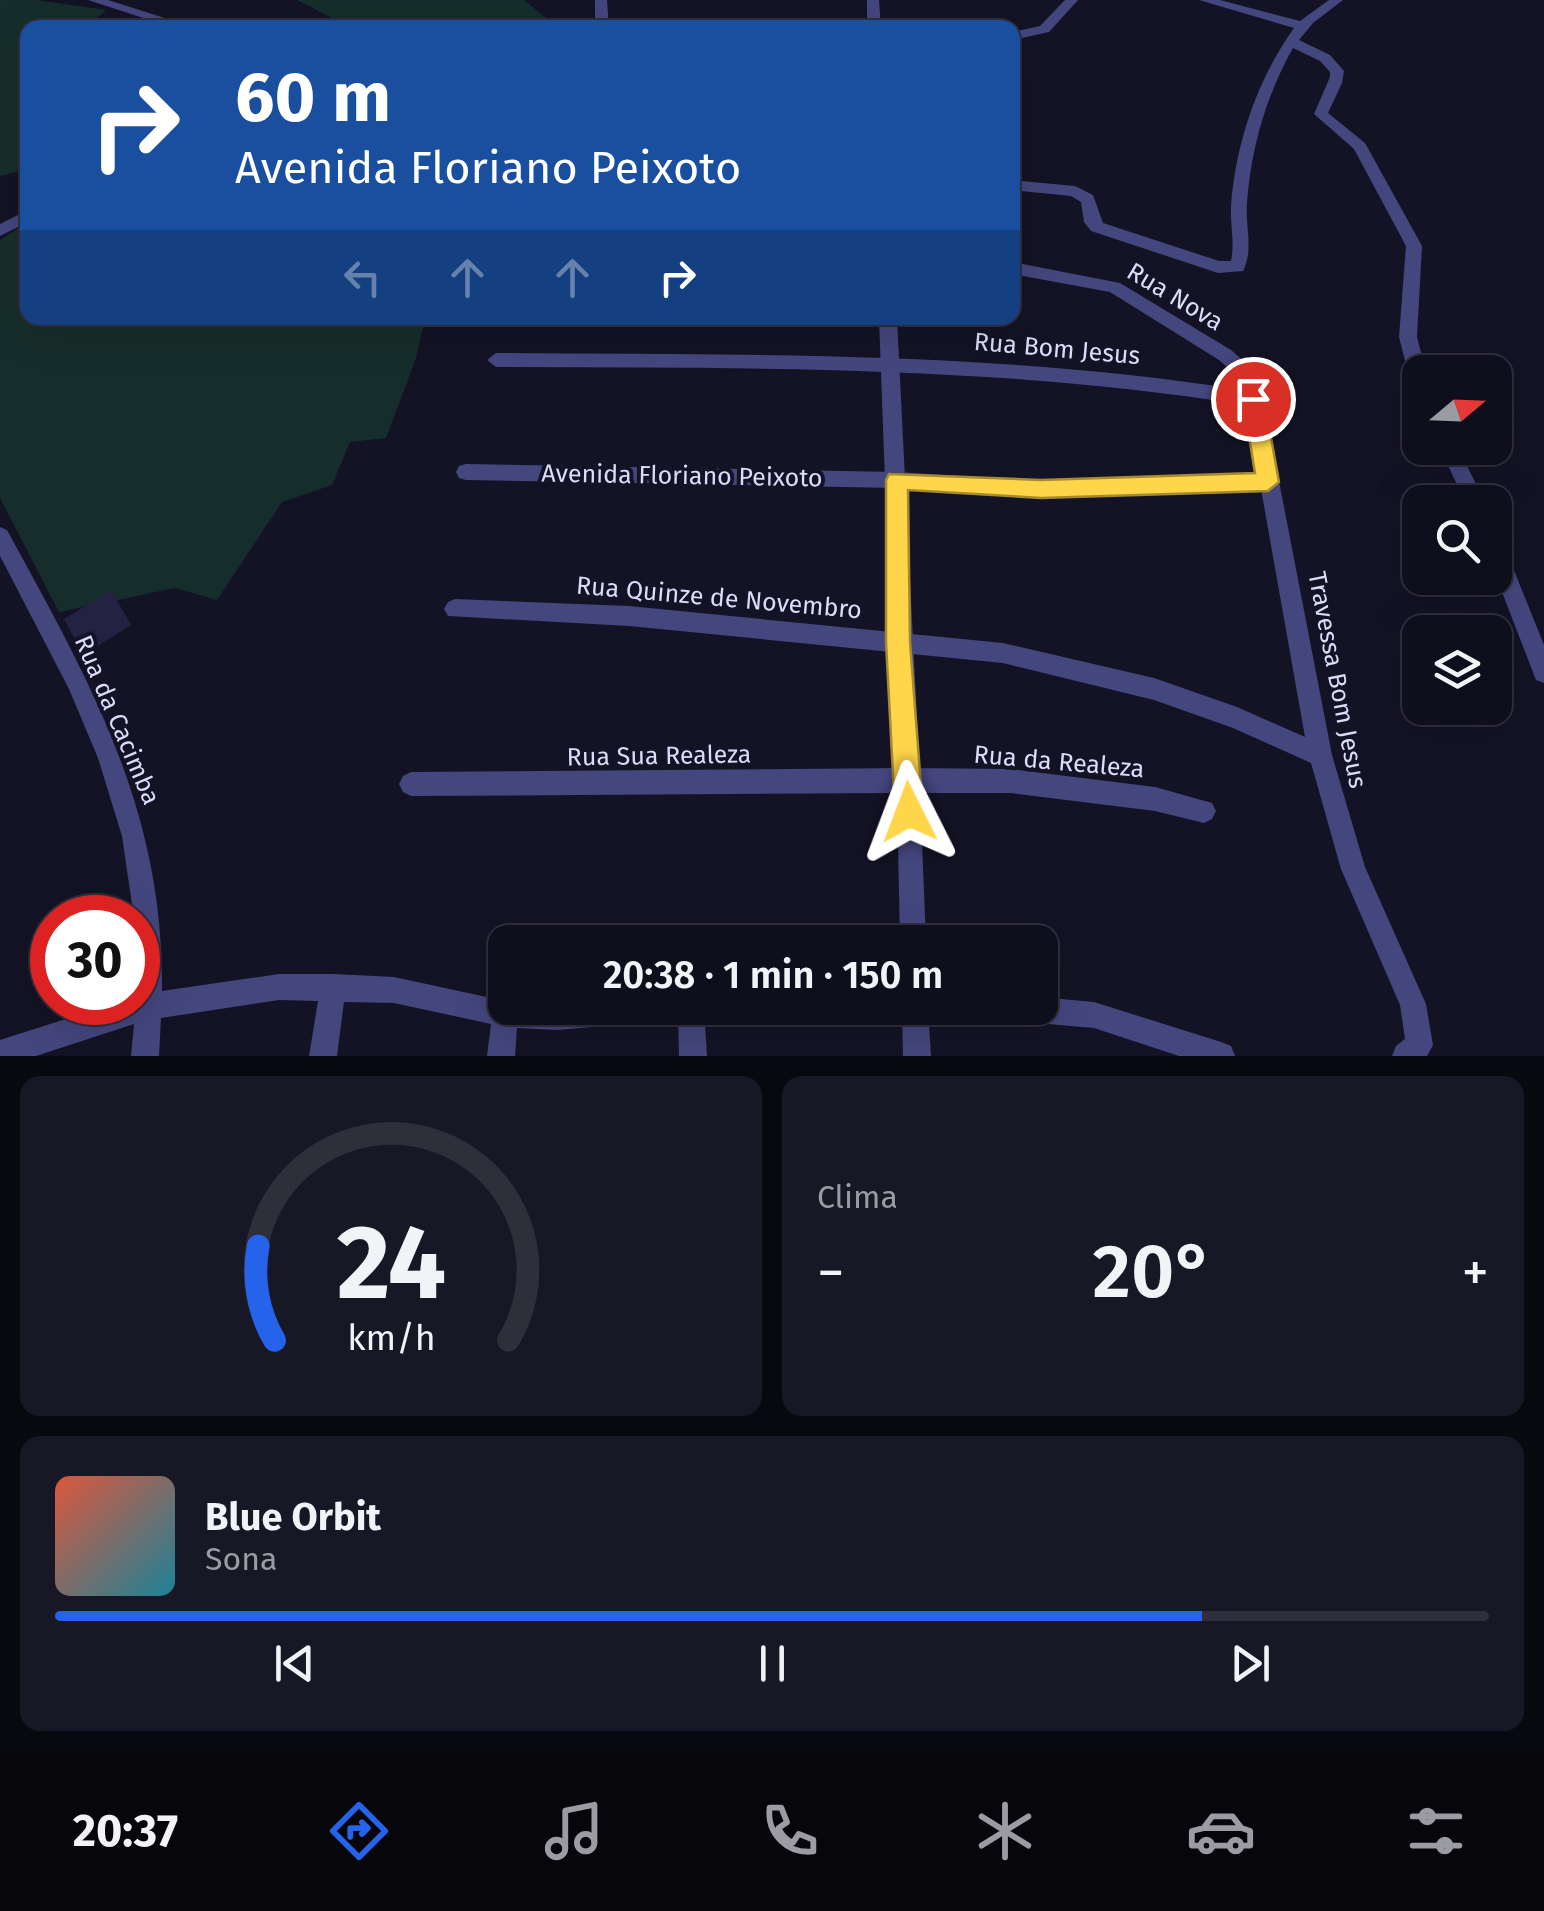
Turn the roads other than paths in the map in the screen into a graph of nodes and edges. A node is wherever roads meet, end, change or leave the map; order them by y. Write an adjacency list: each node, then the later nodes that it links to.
1 (94, 0): 5 (street)
2 (1072, 0): 7 (street)
3 (1205, 0): 6 (street)
4 (1337, 0): 6 (street)
5 (163, 20)
6 (1302, 26): 8 (street)
7 (1020, 35)
8 (1292, 42): 9 (street); 12 (street)
9 (1020, 185)
10 (1020, 269): 15 (street, Rua Nova)
11 (888, 325): 14 (street)
12 (1412, 355)
13 (496, 360): 14 (street, Rua Bom Jesus)
14 (890, 364): 16 (street, Rua Bom Jesus); 18 (street)
15 (1246, 373): 16 (street, Travessa Bom Jesus)
16 (1253, 399): 19 (street, Travessa Bom Jesus)
17 (466, 472): 18 (street, Avenida Floriano Peixoto)
18 (897, 480): 19 (street, Avenida Floriano Peixoto); 23 (street)
19 (1268, 482): 25 (street, Travessa Bom Jesus)
20 (0, 536): 29 (street, Rua da Cacimba)
21 (1512, 591): 24 (street)
22 (455, 609): 23 (street, Rua Quinze de Novembro)
23 (898, 642): 25 (street, Rua Quinze de Novembro); 26 (street)
24 (1544, 672)
25 (1320, 755): 41 (street, Travessa Bom Jesus)
26 (908, 780): 27 (street, Rua Sua Realeza); 28 (street, Rua da Realeza); 30 (street)
27 (410, 784)
28 (1204, 810)
29 (146, 895)
30 (912, 925)
31 (333, 987): 32 (street); 33 (street); 44 (street)
32 (160, 1005)
33 (488, 1009)
34 (1058, 1012): 40 (street)
35 (91, 1025): 42 (street)
36 (148, 1025): 43 (street, Rua da Cacimba)
37 (504, 1025): 45 (street)
38 (692, 1025): 46 (street)
39 (916, 1025): 47 (street)
40 (1155, 1044): 48 (street)
41 (1412, 1050)
42 (0, 1054)
43 (145, 1056)
44 (323, 1056)
45 (502, 1056)
46 (693, 1056)
47 (917, 1056)
48 (1221, 1056)

